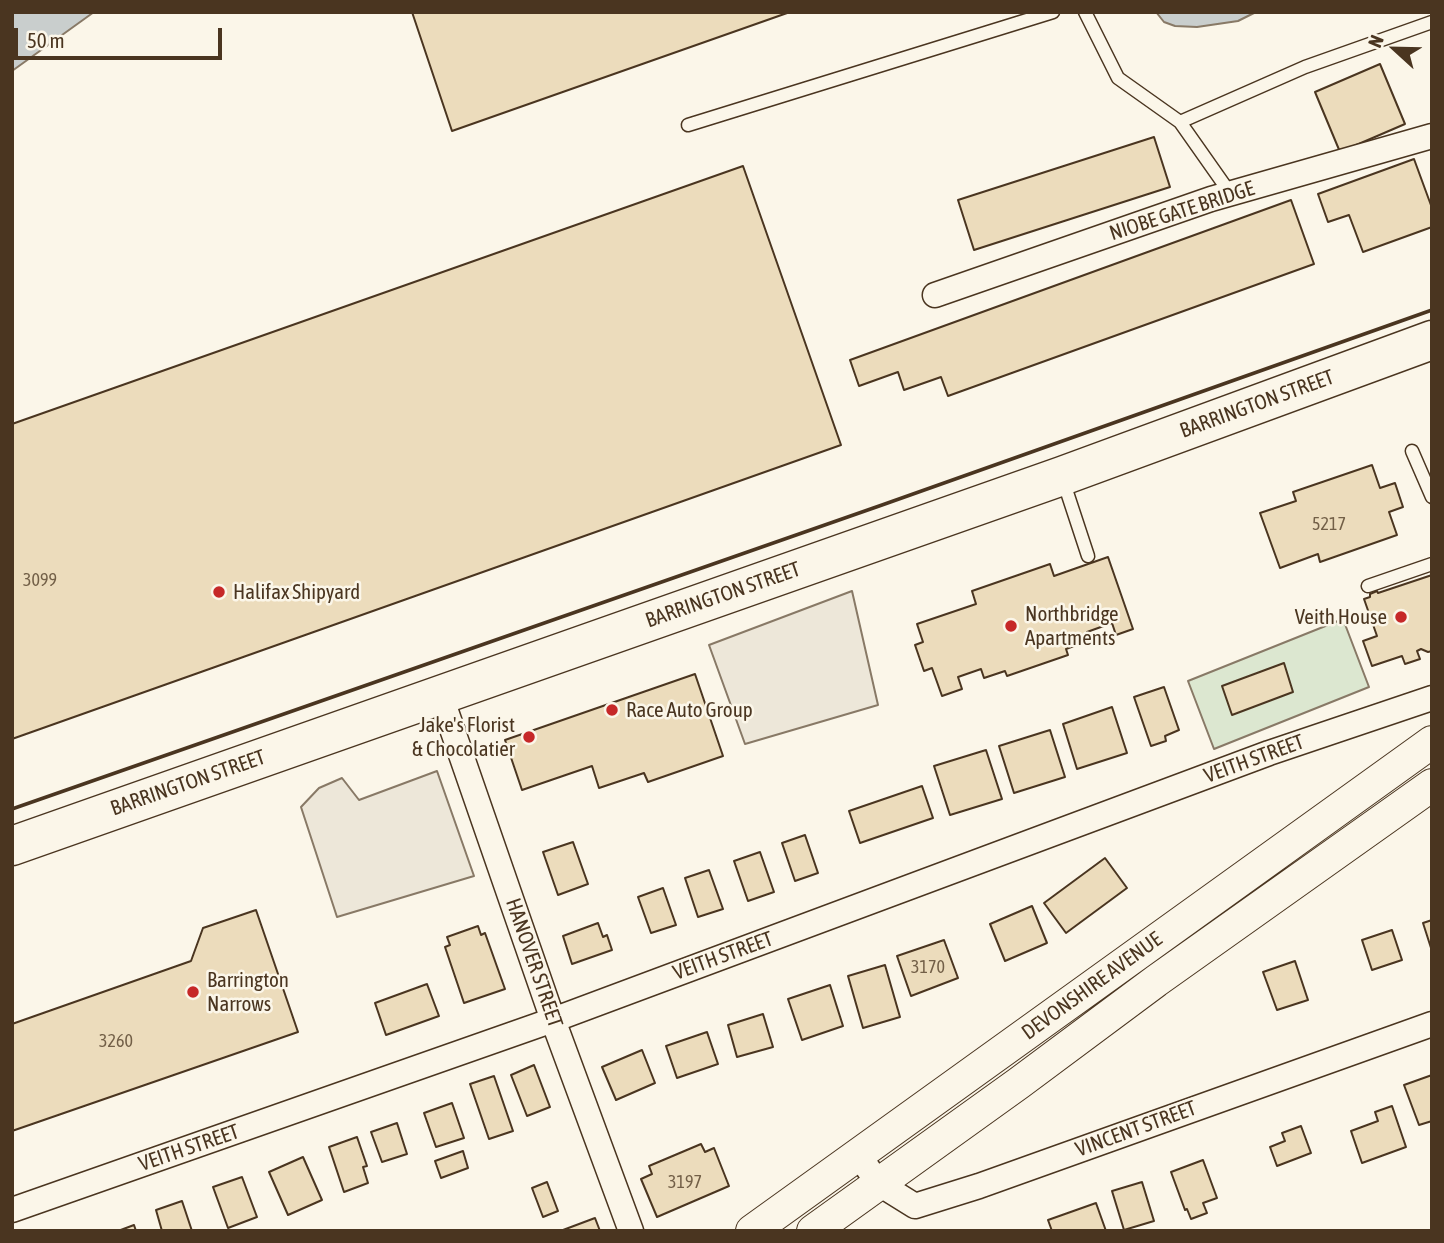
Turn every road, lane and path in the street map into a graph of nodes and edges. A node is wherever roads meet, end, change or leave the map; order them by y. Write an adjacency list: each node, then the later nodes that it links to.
1 (1053, 12): 5 (lane)
2 (1085, 12): 4 (lane)
3 (1432, 22): 4 (lane)
4 (1180, 122): 7 (lane)
5 (688, 125)
6 (1432, 136): 7 (street, NIOBE GATE BRIDGE)
7 (1230, 193): 8 (street, NIOBE GATE BRIDGE)
8 (935, 295)
9 (1432, 340): 11 (main road, BARRINGTON STREET)
10 (1412, 451): 12 (lane)
11 (1062, 476): 13 (lane); 16 (main road, BARRINGTON STREET)
12 (1432, 497)
13 (1088, 556)
14 (1432, 564): 15 (lane)
15 (1368, 586)
16 (440, 694): 20 (main road, BARRINGTON STREET); 21 (street, HANOVER STREET)
17 (1432, 698): 21 (street, VEITH STREET)
18 (1432, 742): 23 (street, DEVONSHIRE AVENUE)
19 (1432, 785): 24 (street, DEVONSHIRE AVENUE)
20 (12, 846)
21 (553, 1020): 25 (street, VEITH STREET); 26 (street, HANOVER STREET)
22 (1432, 1024): 24 (street, VINCENT STREET)
23 (858, 1154): 24 (street, VINCENT STREET); 27 (street, DEVONSHIRE AVENUE)
24 (878, 1183): 28 (street, DEVONSHIRE AVENUE)
25 (12, 1210)
26 (631, 1231)
27 (752, 1231)
28 (813, 1231)

